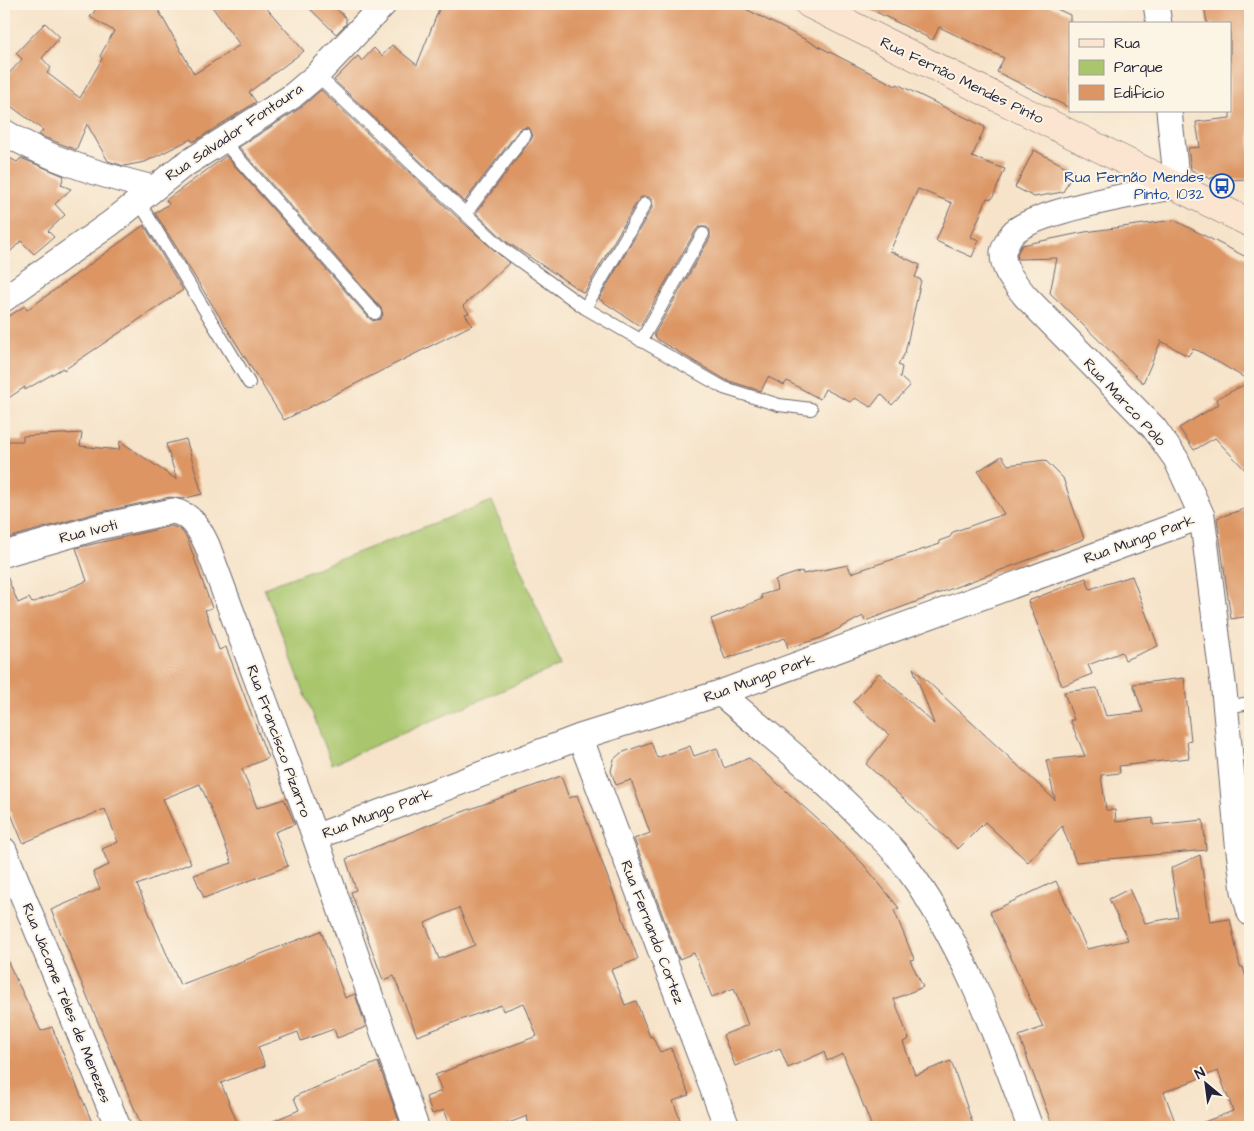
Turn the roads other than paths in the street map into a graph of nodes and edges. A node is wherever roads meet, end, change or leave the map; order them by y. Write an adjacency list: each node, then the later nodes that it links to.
1 (384, 4): 5 (street, Rua Salvador Fontoura)
2 (809, 4): 10 (street, Rua Fernão Mendes Pinto)
3 (1156, 4): 4 (street)
4 (1158, 22)
5 (317, 75): 9 (street, Rua Salvador Fontoura); 13 (lane)
6 (1169, 112): 10 (street)
7 (4, 132): 11 (street, Rua Salvador Fontoura)
8 (525, 136): 13 (lane)
9 (223, 141): 11 (street, Rua Salvador Fontoura); 18 (lane)
10 (1177, 186): 14 (street, Rua Fernão Mendes Pinto); 23 (street, Rua Marco Polo)
11 (145, 194): 16 (street); 20 (lane)
12 (645, 204): 17 (lane)
13 (464, 214): 17 (lane)
14 (1250, 222)
15 (703, 234): 19 (lane)
16 (4, 299)
17 (585, 308): 19 (lane)
18 (375, 313)
19 (641, 341): 21 (lane)
20 (249, 383)
21 (811, 409)
22 (173, 511): 24 (street, Rua Ivoti); 29 (street, Rua Francisco Pizarro)
23 (1202, 516): 25 (street, Rua Mungo Park); 27 (street, Rua Marco Polo)
24 (4, 554)
25 (720, 693): 28 (street, Rua Mungo Park); 35 (street)
26 (1250, 703): 27 (lane)
27 (1226, 707): 31 (street, Rua Marco Polo)
28 (580, 737): 29 (street, Rua Mungo Park); 34 (street, Rua Fernando Cortez)
29 (315, 837): 33 (street, Rua Francisco Pizarro)
30 (4, 850): 32 (street, Rua Jácome Téles de Menezes)
31 (1250, 913)
32 (118, 1127)
33 (416, 1127)
34 (726, 1127)
35 (1030, 1127)

